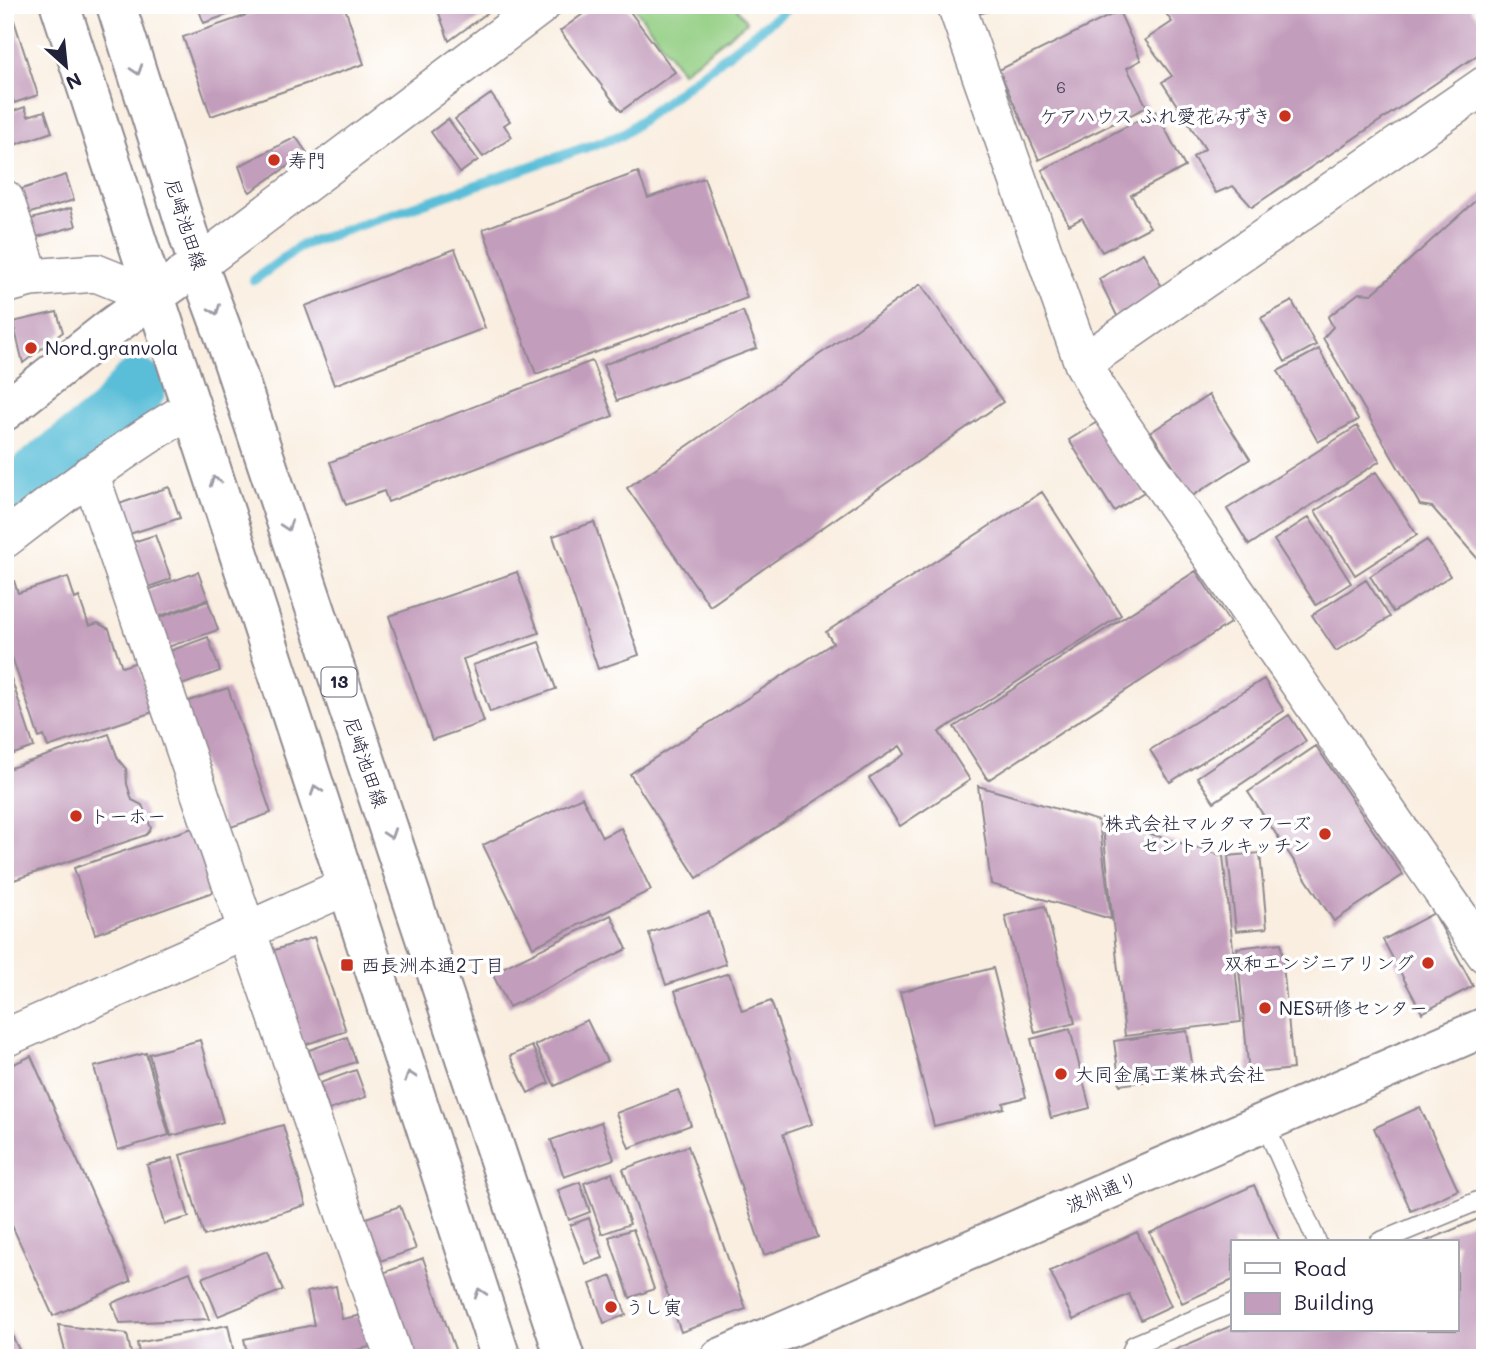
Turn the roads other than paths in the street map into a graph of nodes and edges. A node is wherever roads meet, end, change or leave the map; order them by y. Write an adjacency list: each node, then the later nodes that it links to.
1 (60, 5): 9 (main road)
2 (116, 5): 7 (main road, 尼崎池田線 / 13, one-way to 7)
3 (542, 5): 7 (street)
4 (956, 5): 10 (street)
5 (1485, 85): 10 (street)
6 (5, 199): 8 (street)
7 (198, 265): 9 (main road); 27 (main road, 尼崎池田線 / 13, one-way to 27)
8 (18, 282): 9 (street)
9 (153, 296): 11 (main road); 12 (main road)
10 (1083, 363): 17 (street)
11 (192, 408): 13 (street); 15 (main road, one-way to 11)
12 (5, 411)
13 (90, 474): 14 (street); 16 (street)
14 (5, 539)
15 (347, 886): 16 (street); 26 (main road, one-way to 15)
16 (247, 931): 19 (street); 25 (street)
17 (1485, 954)
18 (1485, 1027): 20 (main road, 波州通り)
19 (5, 1038)
20 (1264, 1122): 22 (lane); 28 (main road, 波州通り)
21 (1485, 1198): 23 (lane)
22 (1316, 1240)
23 (1384, 1240)
24 (1231, 1304): 29 (lane)
25 (394, 1358)
26 (500, 1358)
27 (565, 1358)
28 (720, 1358)
29 (1129, 1358)

